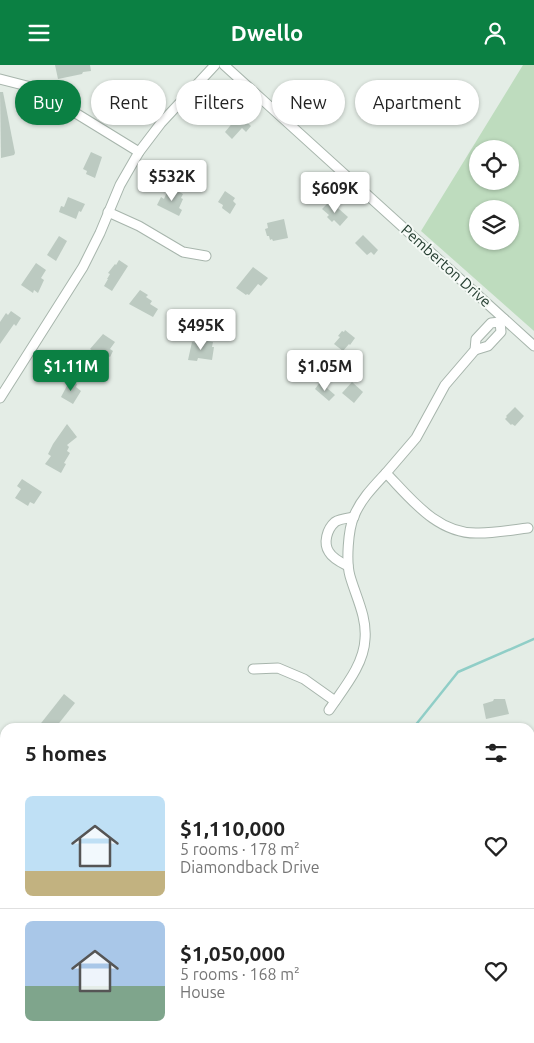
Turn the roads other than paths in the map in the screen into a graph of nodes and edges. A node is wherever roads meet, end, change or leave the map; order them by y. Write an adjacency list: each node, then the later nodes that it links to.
1 (215, 65): 4 (street)
2 (224, 65): 7 (street, Pemberton Drive)
3 (0, 79): 4 (street)
4 (139, 152): 5 (street)
5 (108, 212): 6 (street); 10 (street)
6 (206, 256)
7 (502, 320): 8 (street, Pemberton Drive); 9 (street); 9 (street)
8 (534, 346)
9 (475, 350): 11 (street)
10 (0, 398)
11 (386, 473): 12 (street); 13 (street)
12 (354, 517): 14 (street); 14 (street)
13 (528, 528)
14 (348, 566): 16 (street)
15 (253, 669): 16 (street)
16 (335, 701): 17 (street)
17 (329, 710)

